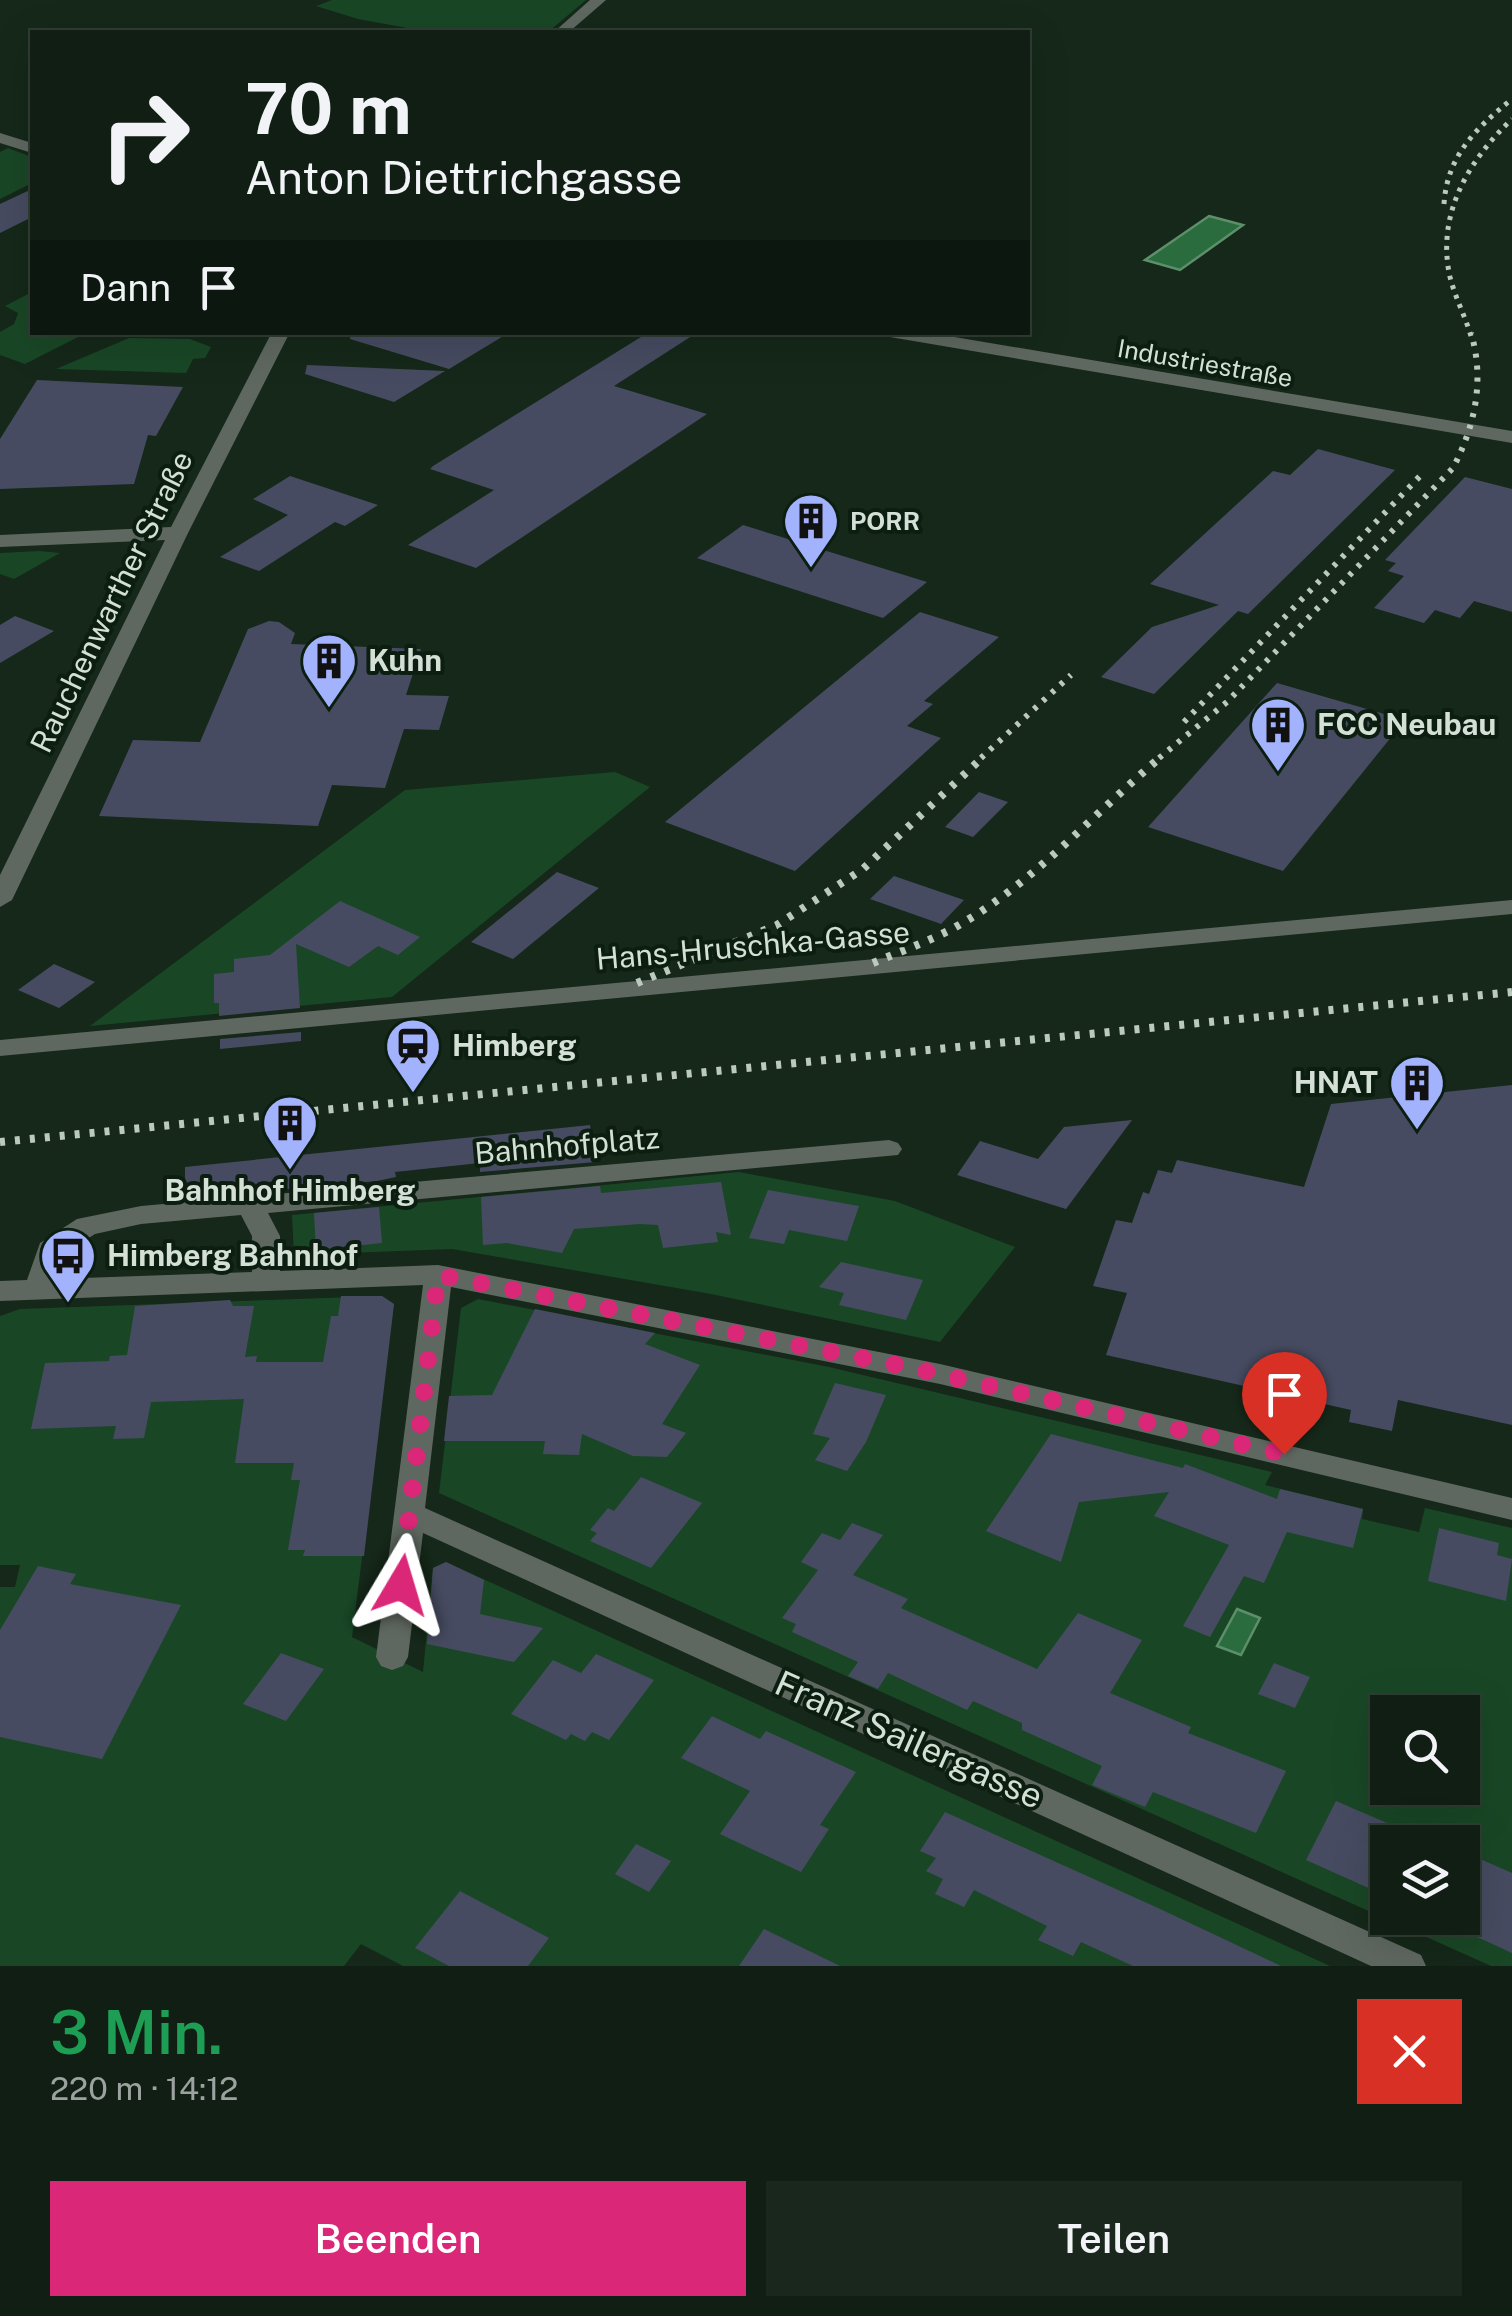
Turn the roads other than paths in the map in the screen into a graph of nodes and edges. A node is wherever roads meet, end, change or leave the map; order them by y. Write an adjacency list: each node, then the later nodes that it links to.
1 (599, 0): 2 (street)
2 (563, 30)
3 (0, 138): 4 (street)
4 (30, 147)
5 (279, 335): 8 (street, Rauchenwarther Straße)
6 (908, 335): 7 (street, Industriestraße)
7 (1512, 437)
8 (178, 533): 9 (street); 10 (street, Rauchenwarther Straße)
9 (0, 541)
10 (0, 900)
11 (1512, 908): 12 (street, Hans-Hruschka-Gasse)
12 (0, 1048)
13 (889, 1148): 14 (street, Bahnhofplatz)
14 (251, 1206): 16 (street); 17 (street, Bahnhofplatz)
15 (438, 1275): 16 (street); 19 (street); 20 (street)
16 (266, 1278): 17 (street)
17 (38, 1290): 18 (street)
18 (0, 1291)
19 (1512, 1509)
20 (410, 1514): 21 (street); 22 (street, Franz Sailergasse)
21 (392, 1657)
22 (1408, 1966)

